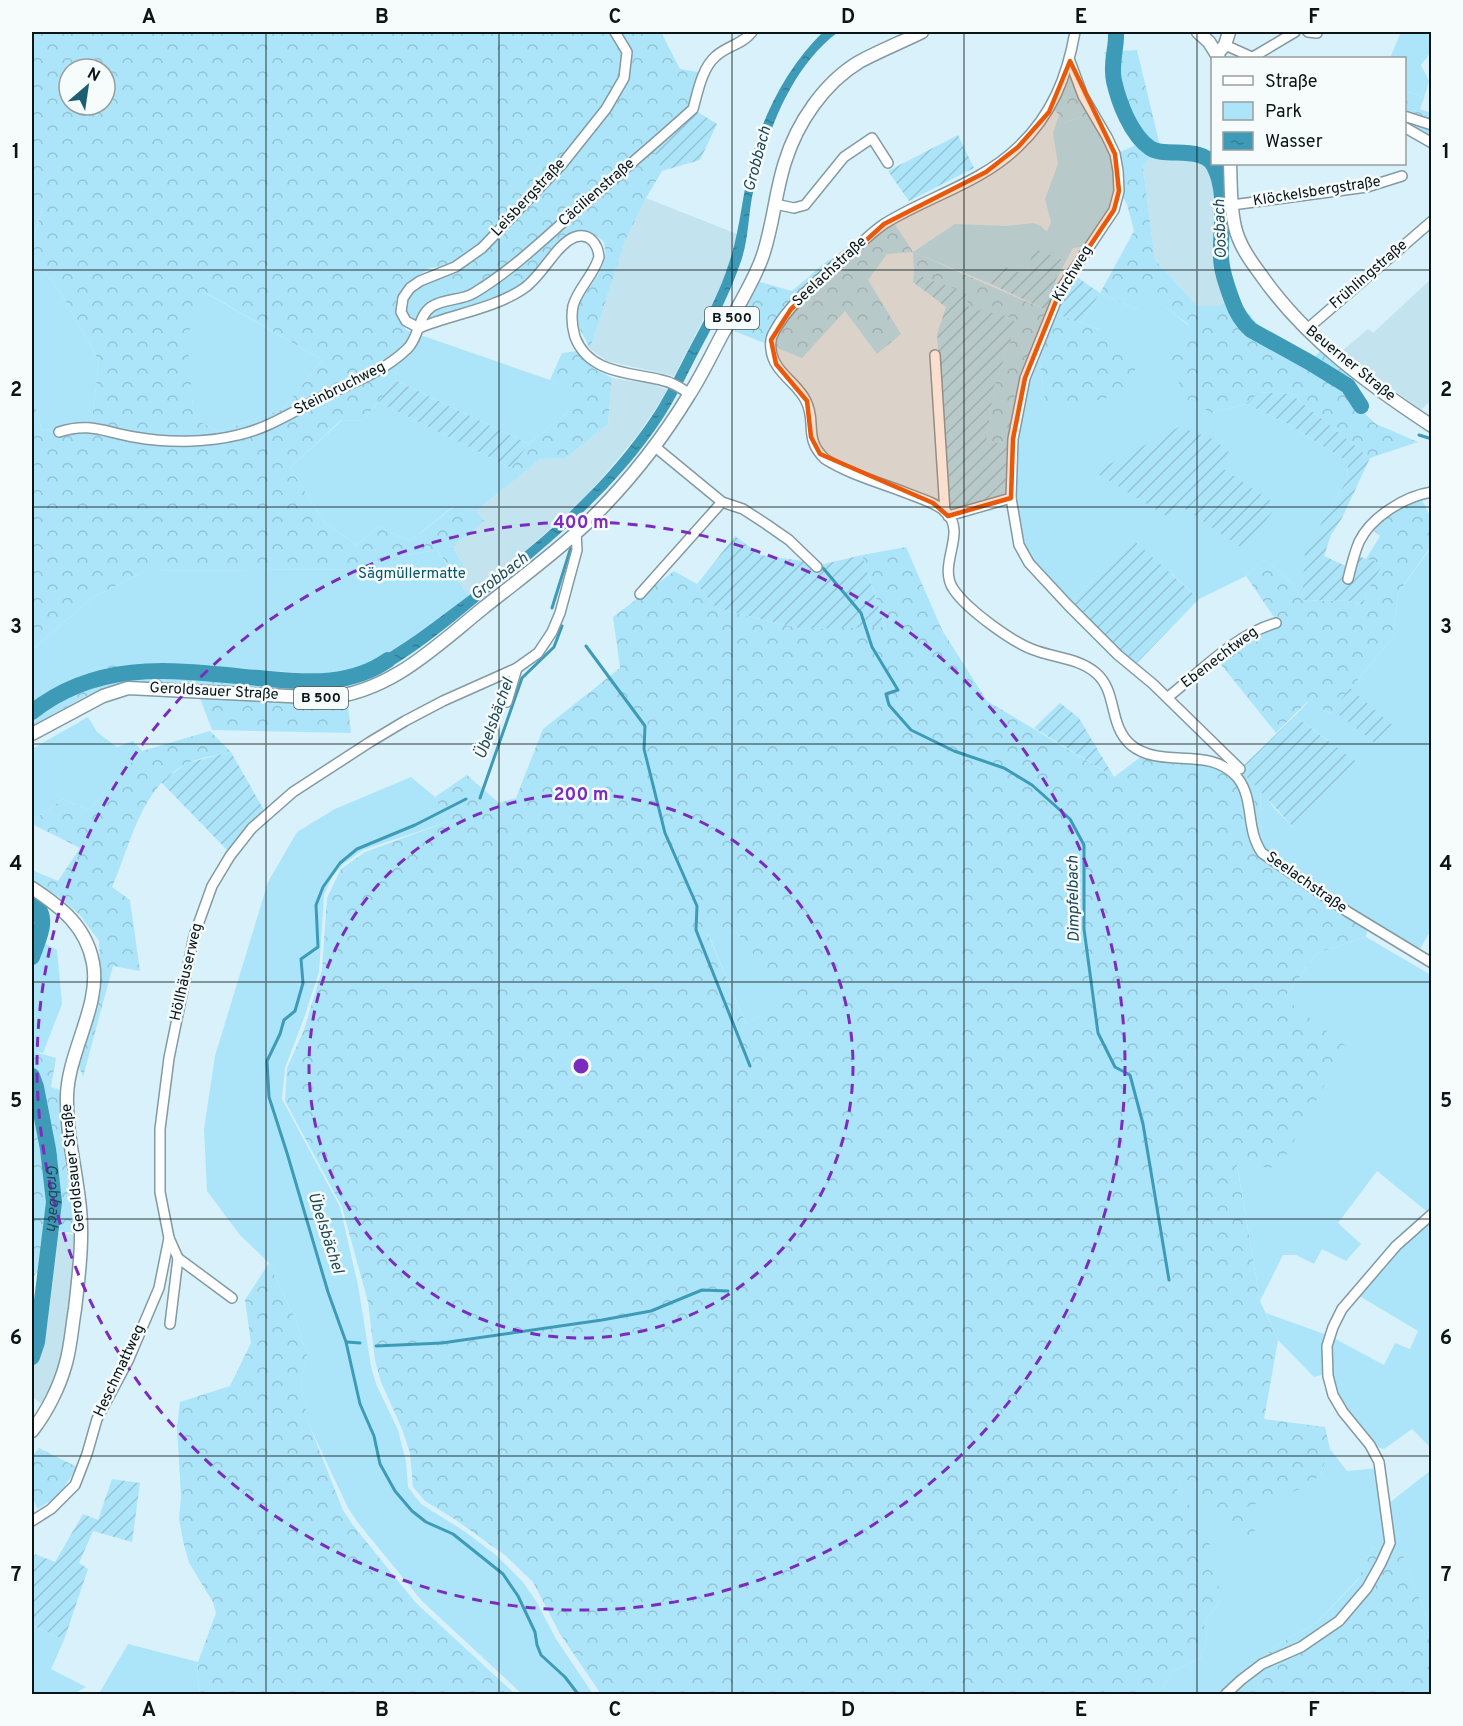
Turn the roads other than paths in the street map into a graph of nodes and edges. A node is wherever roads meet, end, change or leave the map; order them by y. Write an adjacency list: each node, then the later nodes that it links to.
1 (615, 32): 22 (street, Leisbergstraße)
2 (752, 32): 22 (street, Cäcilienstraße)
3 (922, 32): 19 (main road, Geroldsauer Straße / B 500)
4 (1075, 32): 11 (street, Seelachstraße)
5 (1198, 32): 8 (main road)
6 (1229, 32): 8 (main road)
7 (1295, 32): 10 (street)
8 (1220, 52): 9 (street)
9 (1248, 57)
10 (1255, 57)
11 (1070, 61): 30 (street, Kirchweg); 32 (street, Seelachstraße)
12 (1406, 117): 13 (street)
13 (1431, 125)
14 (1406, 128): 15 (street)
15 (1431, 143)
16 (888, 163): 19 (street)
17 (1230, 165): 20 (main road, Beuerner Straße)
18 (1402, 176): 20 (street, Klöckelsbergstraße)
19 (775, 204): 25 (main road, Geroldsauer Straße / B 500)
20 (1232, 205): 23 (main road, Beuerner Straße)
21 (1431, 221): 23 (street, Frühlingstraße)
22 (419, 328): 25 (street); 27 (street, Steinbruchweg)
23 (1306, 330): 26 (main road, Beuerner Straße)
24 (935, 355): 32 (street, Seelachstraße)
25 (685, 391): 28 (main road, Geroldsauer Straße / B 500)
26 (1431, 426)
27 (59, 432)
28 (654, 446): 31 (street); 33 (main road, Geroldsauer Straße / B 500)
29 (1431, 492): 35 (street)
30 (1011, 498): 32 (street); 39 (street, Kirchweg)
31 (722, 502): 34 (street); 36 (street)
32 (947, 514): 44 (street, Seelachstraße)
33 (576, 532): 38 (street, Höllhäuserweg); 41 (main road, Geroldsauer Straße / B 500)
34 (817, 567)
35 (1348, 579)
36 (640, 594)
37 (1276, 622): 39 (street, Ebenechtweg)
38 (517, 668): 40 (street); 46 (street, Höllhäuserweg)
39 (1168, 697): 42 (street, Kirchweg)
40 (507, 702)
41 (32, 734)
42 (1240, 769)
43 (32, 888): 50 (main road, Geroldsauer Straße)
44 (1431, 963)
45 (1431, 1214): 52 (street)
46 (169, 1238): 47 (street, Höllhäuserweg); 51 (street, Heschmattweg)
47 (178, 1258): 48 (street, Höllhäuserweg); 49 (street)
48 (232, 1298)
49 (170, 1324)
50 (32, 1431)
51 (32, 1521)
52 (1226, 1695)

